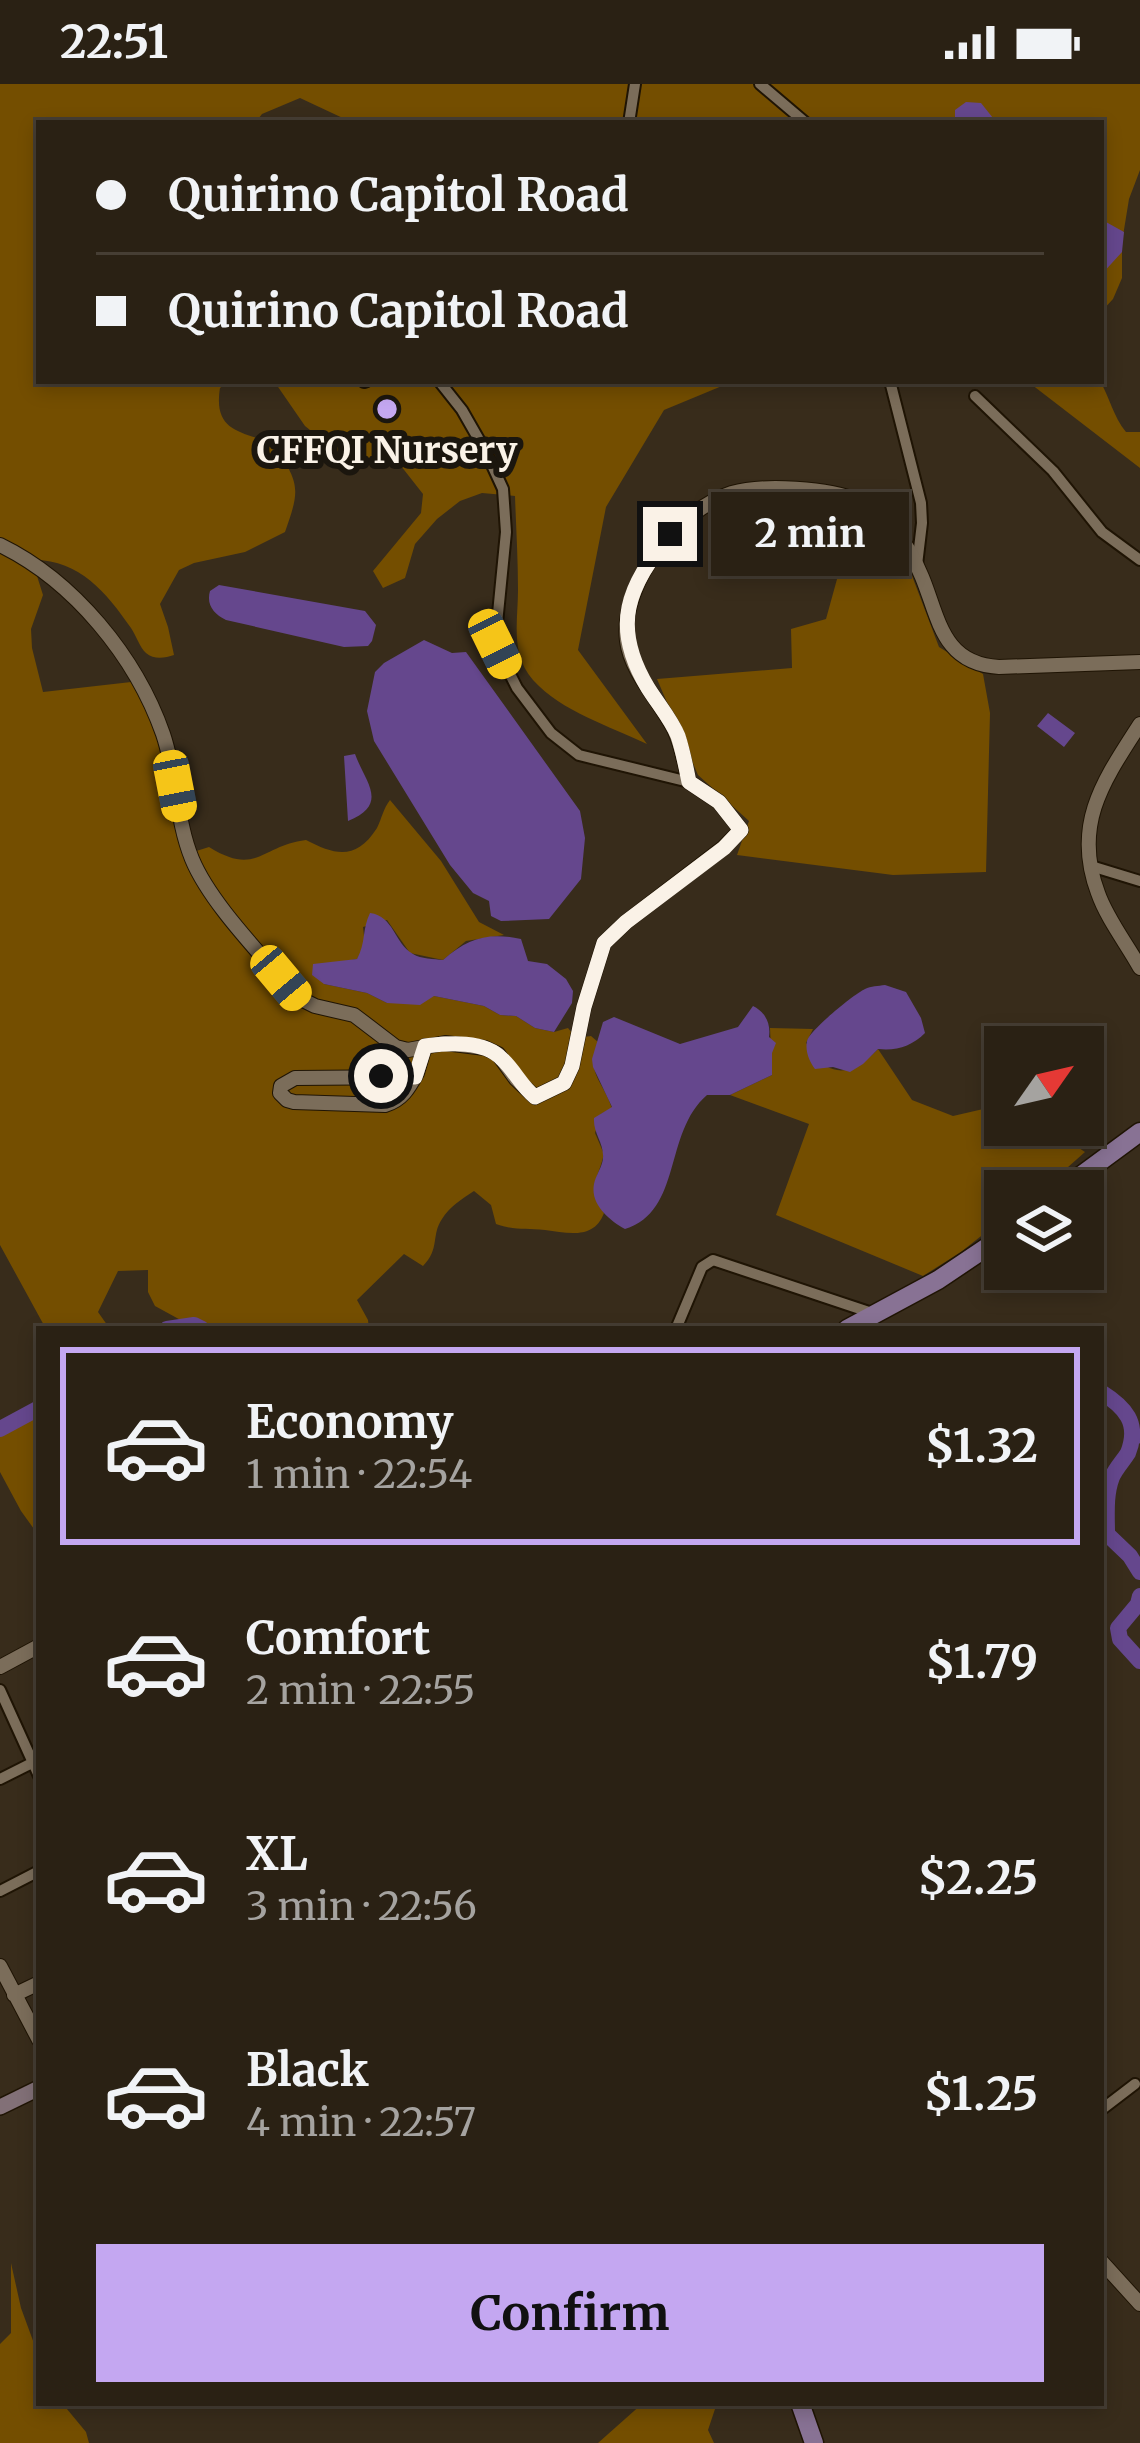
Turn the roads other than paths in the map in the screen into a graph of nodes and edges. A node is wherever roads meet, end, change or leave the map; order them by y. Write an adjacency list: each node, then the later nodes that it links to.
1 (635, 84): 3 (street)
2 (760, 84): 4 (street)
3 (629, 120)
4 (802, 120)
5 (441, 384): 13 (street)
6 (891, 384): 10 (street)
7 (975, 396): 9 (street)
8 (0, 545): 17 (street)
9 (1140, 560)
10 (916, 565): 11 (street); 13 (street)
11 (1138, 665)
12 (1140, 724): 14 (street)
13 (689, 782): 17 (street)
14 (1091, 866): 15 (street); 16 (street)
15 (1140, 881)
16 (1140, 968)
17 (425, 1046): 18 (street)
18 (415, 1077): 18 (street)
19 (1140, 1132): 20 (main road)
20 (1088, 1170)
21 (984, 1249): 22 (main road)
22 (872, 1313): 23 (street); 24 (main road)
23 (677, 1326)
24 (852, 1326)
25 (36, 1648): 26 (street)
26 (0, 1667)
27 (0, 1690): 28 (street)
28 (36, 1761): 29 (street)
29 (0, 1779)
30 (36, 1873): 31 (street)
31 (0, 1891)
32 (0, 1966): 34 (street)
33 (36, 1984): 34 (street)
34 (14, 1995): 35 (street)
35 (36, 2034)
36 (1136, 2084): 39 (street)
37 (36, 2089): 38 (main road)
38 (0, 2107)
39 (1104, 2108)
40 (1104, 2264): 41 (street)
41 (1140, 2303)
42 (801, 2406): 43 (main road)
43 (814, 2443)

